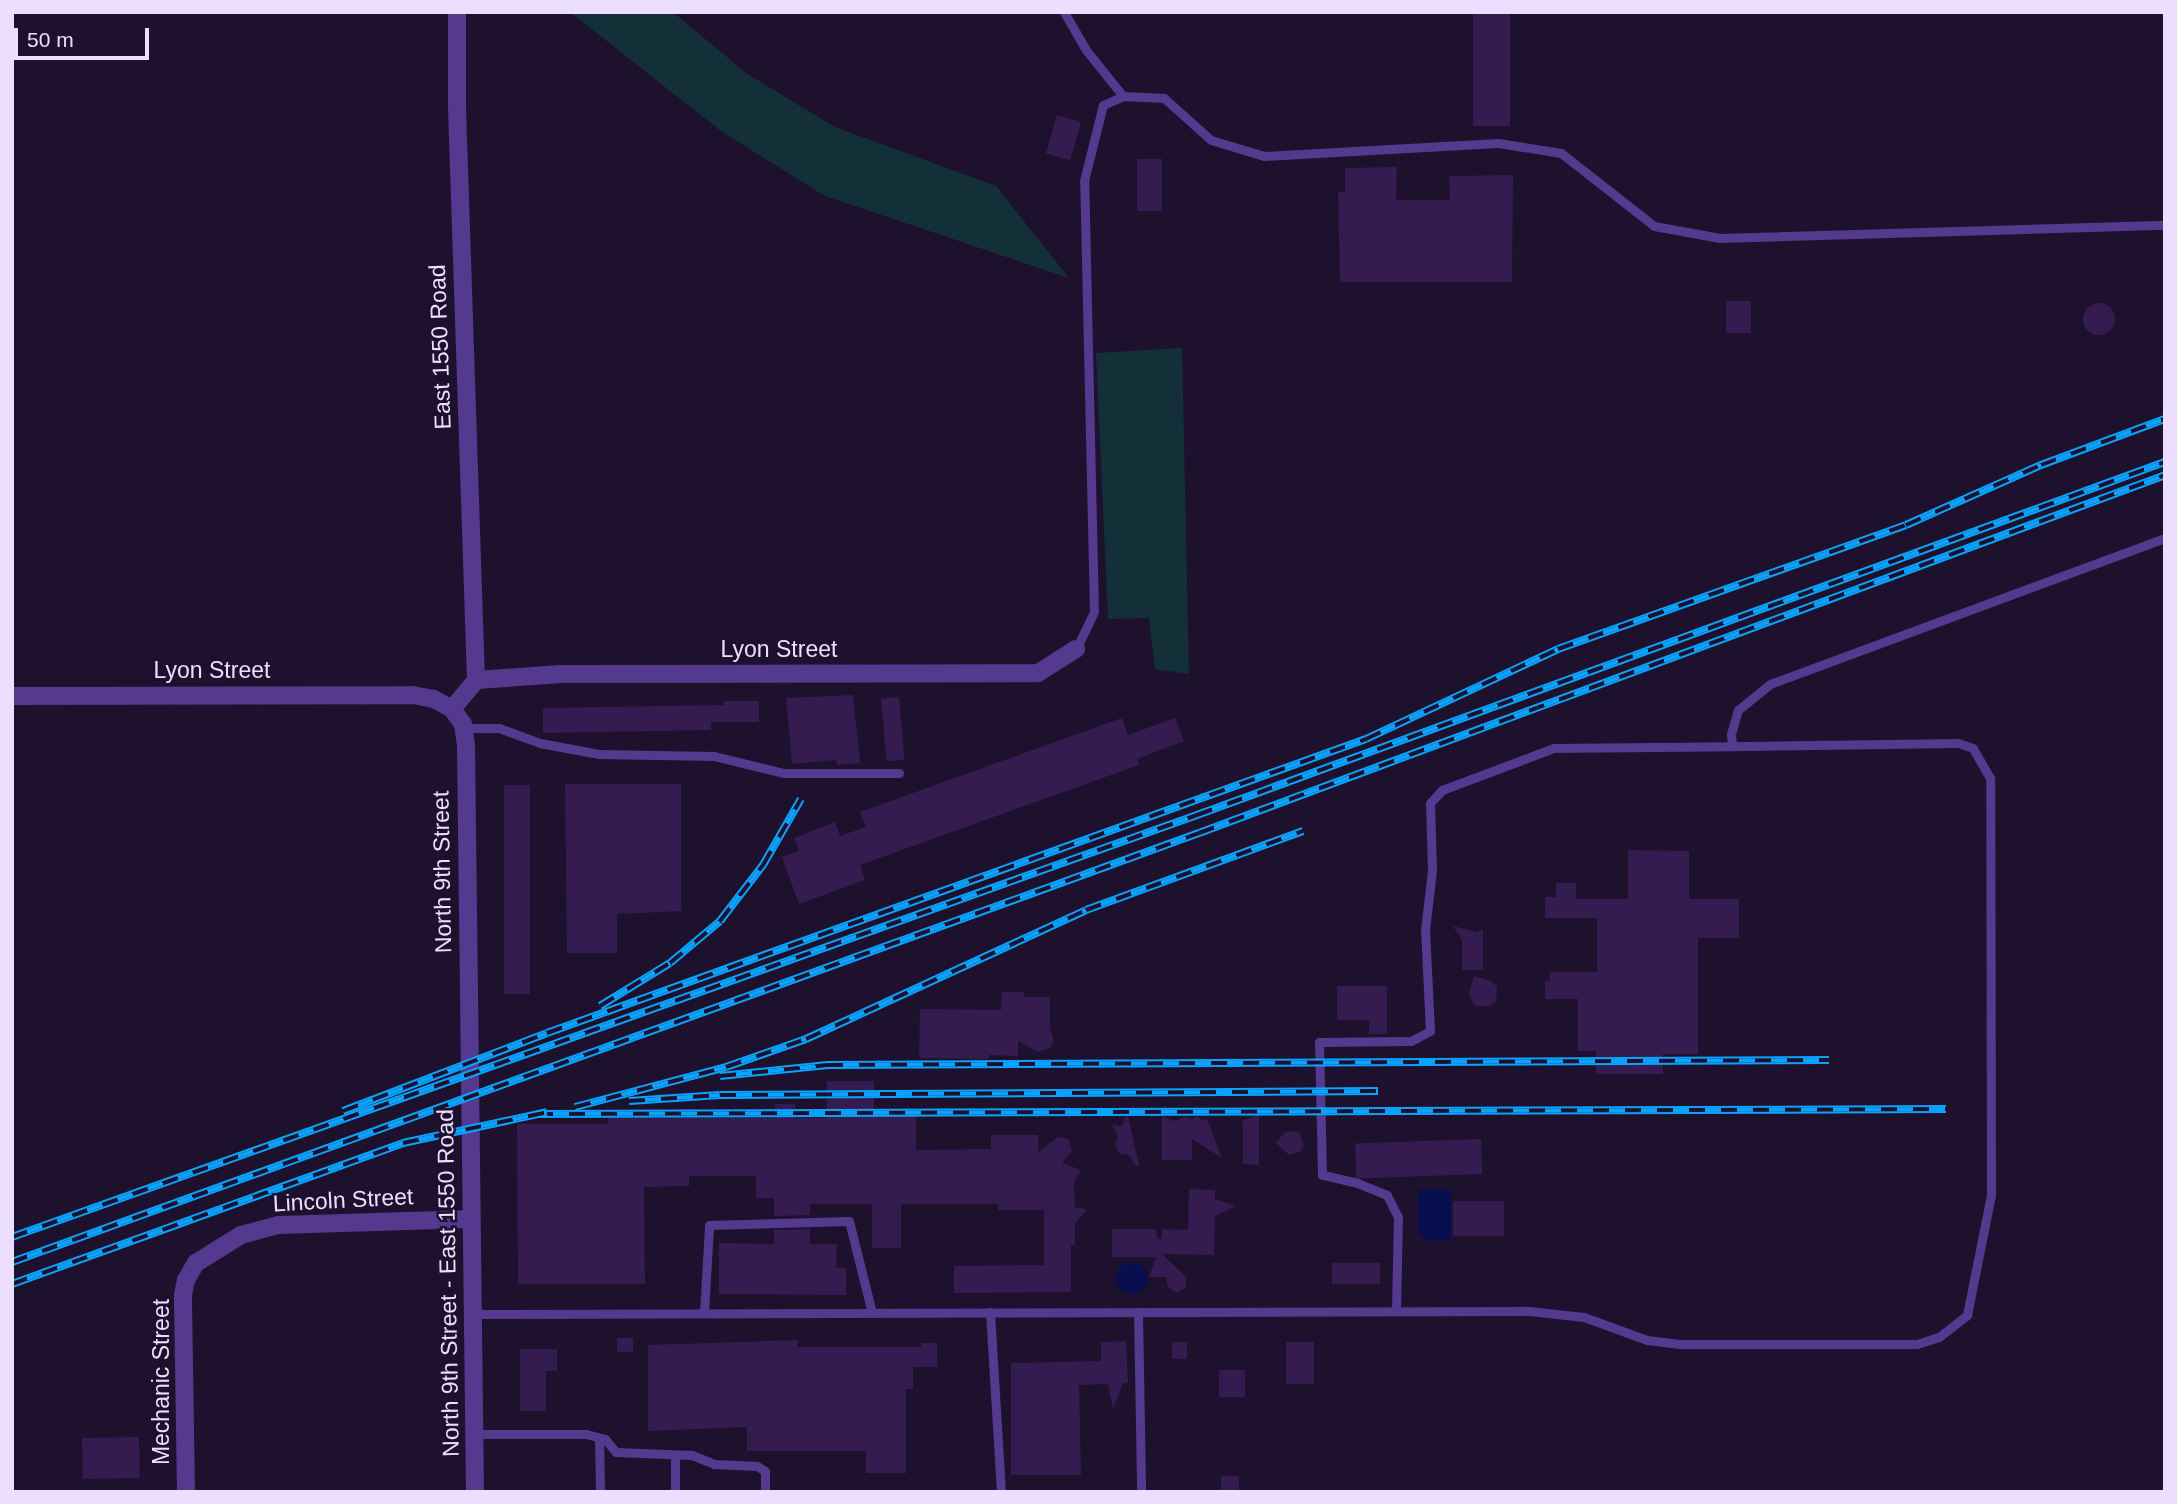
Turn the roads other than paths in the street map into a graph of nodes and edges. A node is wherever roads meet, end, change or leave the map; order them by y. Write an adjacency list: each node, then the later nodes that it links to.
1 (457, 12): 7 (street, East 1550 Road)
2 (1063, 12): 3 (lane)
3 (1124, 96): 4 (lane); 6 (lane)
4 (2165, 225)
5 (2165, 538): 11 (lane)
6 (1076, 649): 7 (street, Lyon Street)
7 (476, 680): 9 (street)
8 (12, 696): 9 (street, Lyon Street)
9 (452, 709): 10 (street, North 9th Street)
10 (463, 728): 12 (lane); 13 (street, North 9th Street)
11 (1732, 746): 16 (lane); 16 (lane)
12 (899, 772)
13 (469, 1074): 14 (street, North 9th Street - East 1550 Road)
14 (471, 1219): 15 (street, Lincoln Street); 21 (street, North 9th Street - East 1550 Road)
15 (222, 1245): 25 (street, Mechanic Street)
16 (1395, 1311): 18 (lane)
17 (990, 1312): 18 (lane); 20 (lane); 30 (lane)
18 (1138, 1312): 31 (lane)
19 (704, 1313): 20 (lane); 20 (lane); 21 (lane)
20 (872, 1313)
21 (472, 1314): 22 (street, North 9th Street - East 1550 Road)
22 (474, 1434): 23 (lane); 26 (street, North 9th Street - East 1550 Road)
23 (599, 1438): 24 (lane); 27 (lane)
24 (675, 1455): 28 (lane); 29 (lane)
25 (186, 1492)
26 (475, 1492)
27 (600, 1492)
28 (675, 1492)
29 (765, 1492)
30 (1001, 1492)
31 (1141, 1492)

